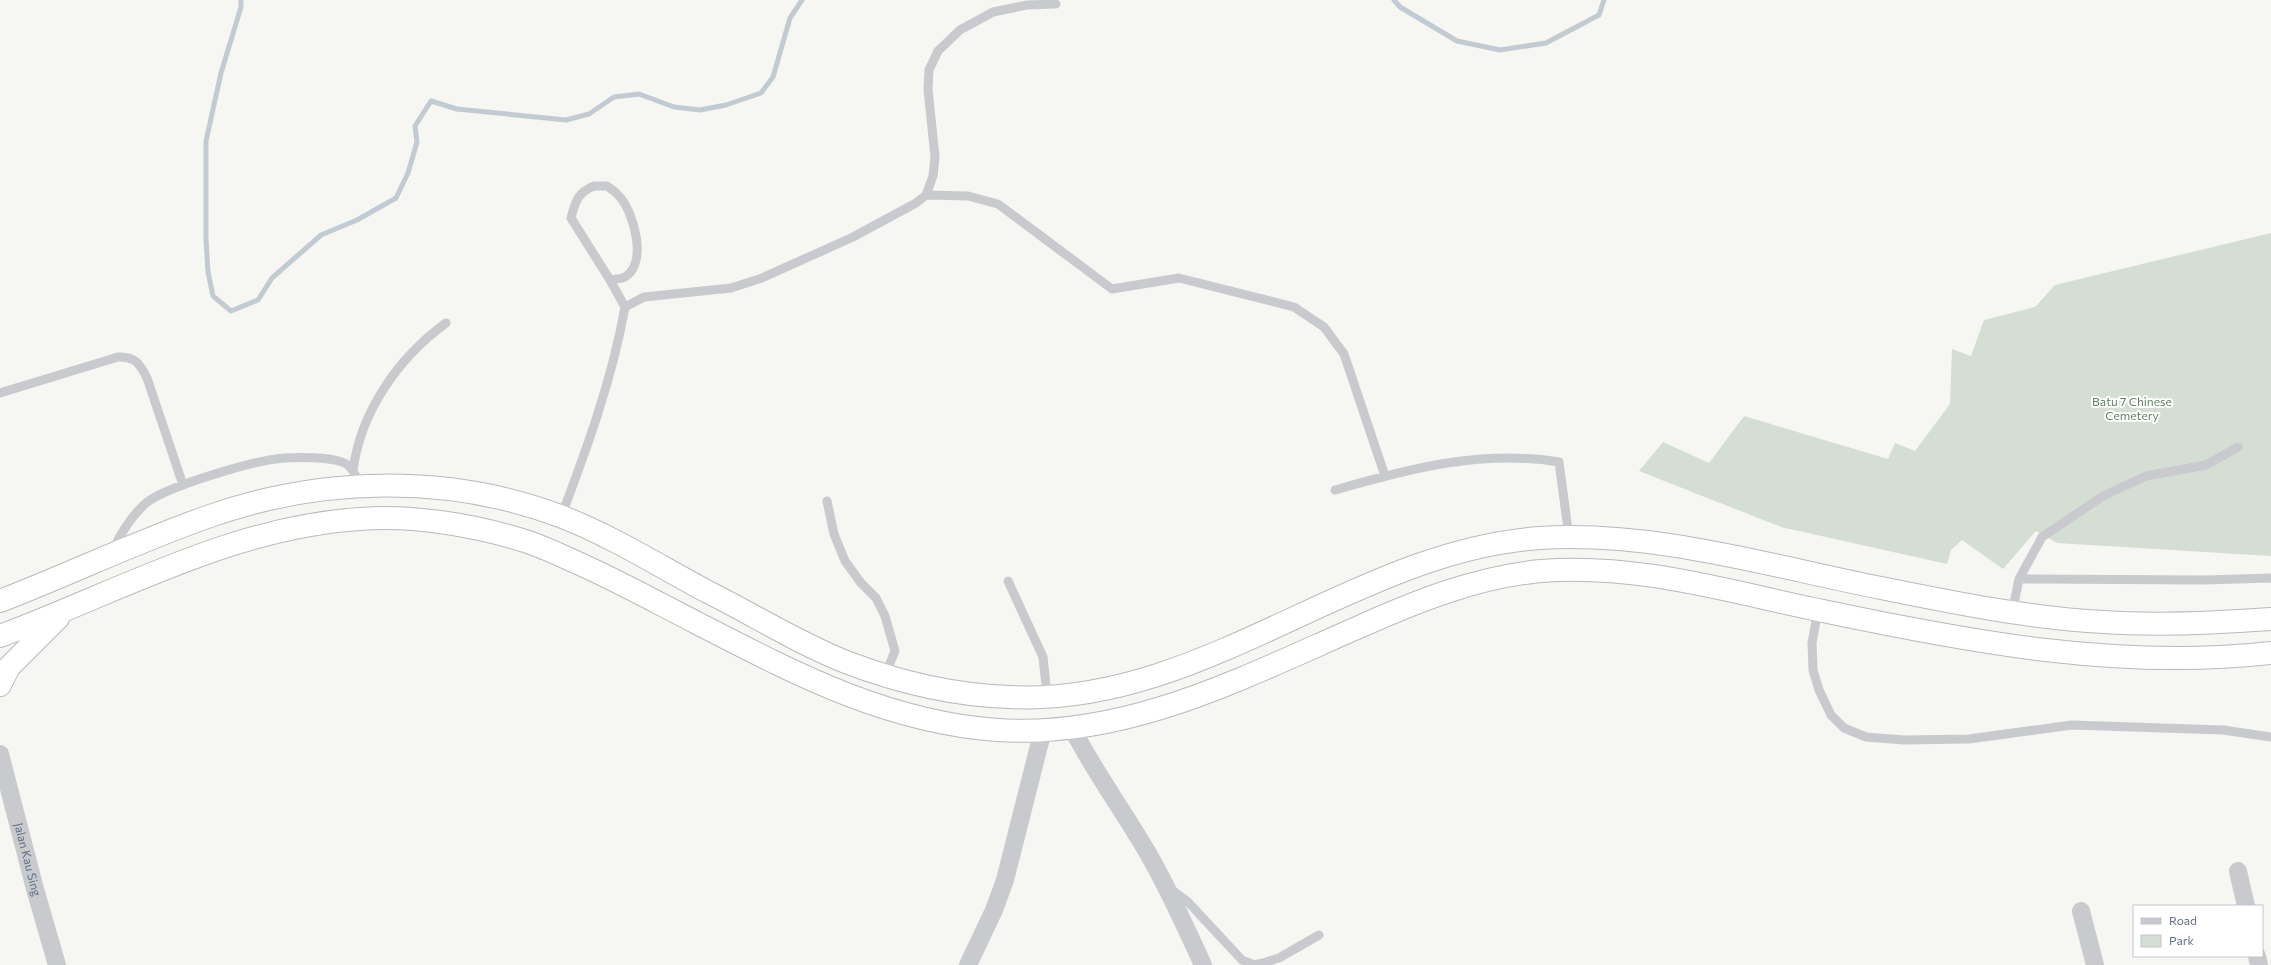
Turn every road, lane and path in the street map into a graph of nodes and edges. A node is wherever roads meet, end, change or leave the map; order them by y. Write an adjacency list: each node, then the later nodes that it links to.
1 (1056, 4): 2 (lane)
2 (926, 195): 4 (lane); 8 (lane)
3 (610, 280): 3 (lane); 4 (lane)
4 (625, 307): 13 (lane)
5 (446, 323): 9 (lane)
6 (0, 393): 10 (lane)
7 (2238, 447): 17 (lane)
8 (1385, 476): 11 (lane); 14 (lane)
9 (357, 478): 10 (lane); 13 (highway); 15 (highway)
10 (183, 485): 15 (lane)
11 (1335, 490)
12 (827, 501): 26 (lane)
13 (561, 517): 26 (highway)
14 (1569, 537): 22 (highway); 28 (highway)
15 (111, 555): 19 (highway)
16 (2271, 578): 17 (lane)
17 (2019, 579): 22 (lane)
18 (1008, 581): 28 (lane)
19 (0, 601)
20 (1818, 610): 25 (highway); 29 (highway); 31 (lane)
21 (64, 612): 24 (highway); 27 (highway); 30 (highway)
22 (2012, 613): 23 (highway)
23 (2271, 619)
24 (0, 636)
25 (2271, 653)
26 (885, 675): 28 (highway)
27 (0, 685)
28 (1047, 698)
29 (1072, 728): 30 (highway); 34 (street)
30 (1043, 730): 39 (street)
31 (2271, 737)
32 (0, 754): 38 (street, Jalan Kau Sing)
33 (2238, 871): 35 (street)
34 (1166, 886): 37 (lane); 40 (street)
35 (2246, 905)
36 (2081, 911): 41 (street)
37 (1318, 935)
38 (58, 965)
39 (968, 965)
40 (1203, 965)
41 (2095, 965)

